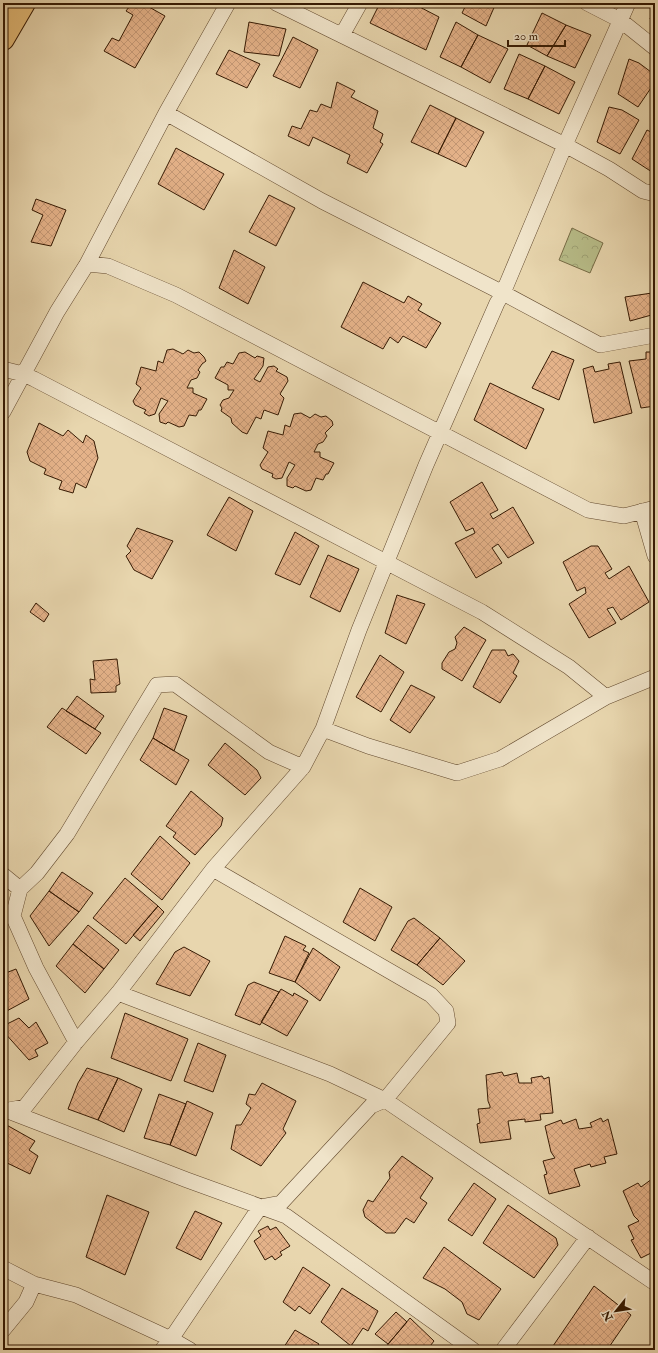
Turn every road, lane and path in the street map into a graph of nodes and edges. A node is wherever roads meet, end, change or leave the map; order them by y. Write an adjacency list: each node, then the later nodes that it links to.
1 (24, 3): 9 (highway)
2 (228, 3): 11 (street)
3 (276, 3): 8 (street)
4 (360, 3): 8 (street)
5 (587, 3): 7 (street)
6 (628, 3): 7 (street)
7 (620, 20): 10 (street); 12 (street)
8 (342, 35): 12 (street)
9 (3, 39)
10 (655, 48)
11 (166, 113): 14 (street); 15 (street)
12 (565, 145): 13 (street); 15 (street)
13 (655, 194)
14 (87, 264): 18 (street); 20 (street)
15 (504, 293): 16 (street); 20 (street)
16 (655, 335)
17 (3, 369): 18 (street)
18 (23, 374): 19 (street); 23 (street)
19 (3, 412)
20 (441, 432): 21 (street); 23 (street)
21 (648, 509): 22 (street)
22 (655, 556)
23 (386, 562): 25 (street); 26 (street)
24 (655, 677): 25 (street)
25 (606, 697): 26 (street)
26 (323, 728): 27 (street)
27 (303, 767): 28 (street); 30 (street)
28 (213, 869): 32 (street); 34 (street)
29 (3, 875): 30 (street)
30 (20, 889): 31 (street)
31 (8, 917): 33 (street)
32 (118, 993): 33 (street); 34 (street)
33 (76, 1042): 35 (street)
34 (385, 1100): 36 (street); 37 (street)
35 (4, 1109): 36 (street)
36 (260, 1207): 42 (street); 44 (street)
37 (588, 1237): 39 (street); 45 (street)
38 (3, 1268): 40 (street)
39 (655, 1283)
40 (34, 1284): 41 (street); 42 (street)
41 (3, 1330)
42 (167, 1344): 43 (street)
43 (190, 1350)
44 (473, 1350)
45 (503, 1350)

